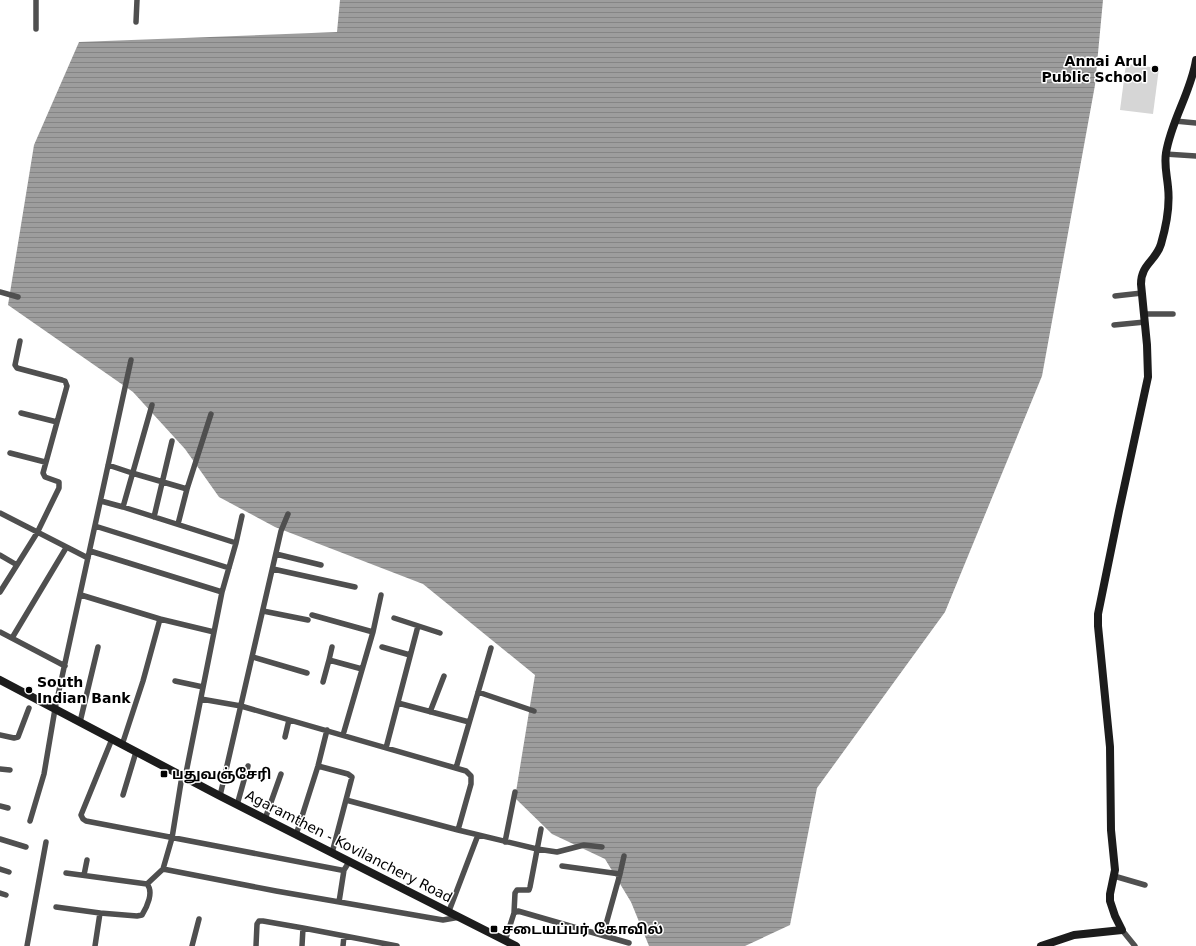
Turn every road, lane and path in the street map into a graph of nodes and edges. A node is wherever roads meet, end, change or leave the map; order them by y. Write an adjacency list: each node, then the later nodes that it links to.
1 (36, 0): 4 (street)
2 (137, 0): 3 (street)
3 (136, 22)
4 (36, 29)
5 (1196, 60): 6 (street)
6 (1192, 86): 7 (street)
7 (1176, 121): 8 (street); 9 (street)
8 (1196, 122)
9 (1166, 154): 10 (street); 12 (street)
10 (1196, 156)
11 (0, 292): 14 (street)
12 (1142, 293): 13 (street); 16 (street)
13 (1115, 296)
14 (18, 297)
15 (1173, 314): 16 (street)
16 (1144, 318): 17 (street); 139 (street)
17 (1114, 325)
18 (20, 341): 23 (street)
19 (131, 360): 27 (street)
20 (152, 405): 28 (street)
21 (21, 413): 23 (street)
22 (211, 414): 30 (street)
23 (57, 422): 26 (street)
24 (172, 442): 29 (street)
25 (10, 453): 26 (street)
26 (45, 462): 39 (street)
27 (108, 465): 28 (street); 31 (street)
28 (132, 473): 29 (street); 32 (street)
29 (163, 482): 30 (street); 36 (street)
30 (187, 489): 37 (street)
31 (101, 501): 32 (street); 38 (street)
32 (123, 507): 36 (street)
33 (0, 513): 39 (street)
34 (288, 514): 43 (street)
35 (242, 516): 40 (street)
36 (154, 517): 37 (street)
37 (178, 524): 40 (street)
38 (95, 526): 42 (street); 48 (street)
39 (37, 533): 41 (street); 46 (street)
40 (236, 543): 48 (street)
41 (66, 548): 45 (street); 65 (street)
42 (90, 551): 45 (street); 52 (street)
43 (276, 554): 47 (street); 49 (street)
44 (0, 555): 46 (street)
45 (88, 558): 53 (street)
46 (17, 565): 51 (street)
47 (321, 565)
48 (229, 568): 52 (street)
49 (273, 569): 50 (street); 55 (street)
50 (355, 587)
51 (0, 592)
52 (222, 592): 62 (street)
53 (81, 595): 57 (street); 73 (street)
54 (381, 595): 63 (street)
55 (263, 611): 59 (street); 71 (street)
56 (312, 615): 63 (street)
57 (160, 618): 62 (street); 97 (street)
58 (394, 618): 60 (street)
59 (308, 620)
60 (418, 626): 64 (street); 70 (street)
61 (0, 632): 65 (street)
62 (214, 632): 80 (street)
63 (373, 632): 74 (street)
64 (440, 633)
65 (12, 638): 73 (street)
66 (98, 647): 90 (street)
67 (332, 647): 72 (street)
68 (382, 647): 70 (street)
69 (490, 648): 81 (street)
70 (410, 655): 83 (street)
71 (253, 657): 75 (street); 84 (street)
72 (329, 660): 74 (street); 79 (street)
73 (65, 666): 86 (street)
74 (362, 669): 94 (street)
75 (306, 673)
76 (444, 676): 88 (street)
77 (0, 680): 86 (street, Agaramthen - Kovilanchery Road)
78 (174, 681): 80 (street)
79 (323, 682)
80 (203, 687): 82 (street)
81 (478, 692): 87 (street); 91 (street)
82 (201, 699): 84 (street); 106 (street)
83 (398, 703): 88 (street); 98 (street)
84 (241, 706): 89 (street); 109 (street)
85 (29, 708): 93 (street)
86 (55, 710): 90 (street, Agaramthen - Kovilanchery Road); 115 (street)
87 (534, 711)
88 (430, 712): 91 (street)
89 (289, 720): 92 (street); 95 (street)
90 (80, 722): 96 (street, Agaramthen - Kovilanchery Road)
91 (469, 722): 103 (street)
92 (327, 730): 94 (street); 101 (street)
93 (0, 735)
94 (343, 735): 98 (street)
95 (285, 737)
96 (112, 739): 97 (street, Agaramthen - Kovilanchery Road); 120 (street)
97 (122, 745): 99 (street, Agaramthen - Kovilanchery Road)
98 (386, 748): 103 (street)
99 (136, 752): 106 (street, Agaramthen - Kovilanchery Road); 108 (street)
100 (248, 766): 111 (street)
101 (318, 766): 110 (street); 118 (street)
102 (0, 768): 104 (street)
103 (456, 768): 117 (street)
104 (10, 770)
105 (281, 774): 114 (street)
106 (184, 777): 109 (street, Agaramthen - Kovilanchery Road); 120 (street)
107 (515, 792): 123 (street)
108 (123, 795)
109 (220, 796): 111 (street, Agaramthen - Kovilanchery Road)
110 (346, 800): 117 (street); 127 (street)
111 (237, 805): 114 (street, Agaramthen - Kovilanchery Road)
112 (0, 806): 113 (street)
113 (8, 808)
114 (265, 819): 118 (street, Agaramthen - Kovilanchery Road)
115 (30, 821)
116 (541, 829): 126 (street)
117 (458, 830): 119 (street)
118 (296, 835): 127 (street, Agaramthen - Kovilanchery Road)
119 (478, 835): 123 (street); 146 (street)
120 (172, 838): 133 (street); 134 (street)
121 (0, 839): 124 (street)
122 (46, 842): 158 (street)
123 (505, 842): 126 (street)
124 (26, 847)
125 (602, 847): 126 (street)
126 (537, 849): 148 (street)
127 (332, 853): 130 (street, Agaramthen - Kovilanchery Road)
128 (624, 856): 137 (street)
129 (87, 860): 138 (street)
130 (350, 862): 134 (street); 146 (street, Agaramthen - Kovilanchery Road)
131 (562, 866): 137 (street)
132 (0, 869): 135 (street)
133 (163, 869): 140 (street); 144 (street)
134 (344, 870): 144 (street)
135 (9, 872)
136 (66, 873): 138 (street)
137 (620, 874): 153 (street)
138 (84, 875): 140 (street)
139 (1114, 876): 141 (street); 152 (street)
140 (147, 884): 147 (street)
141 (1145, 885)
142 (0, 893): 143 (street)
143 (6, 895)
144 (339, 902): 149 (street)
145 (56, 907): 147 (street)
146 (449, 911): 149 (street, Agaramthen - Kovilanchery Road)
147 (100, 913): 159 (street)
148 (514, 913): 153 (street); 155 (street)
149 (460, 917): 155 (street, Agaramthen - Kovilanchery Road)
150 (199, 919): 160 (street)
151 (303, 928): 154 (street); 161 (street); 162 (street)
152 (1122, 930): 166 (street); 167 (street)
153 (603, 935): 156 (street)
154 (344, 936): 157 (street); 163 (street)
155 (505, 941): 165 (street, Agaramthen - Kovilanchery Road)
156 (629, 943)
157 (385, 945): 164 (street)
158 (27, 946)
159 (95, 946)
160 (192, 946)
161 (256, 946)
162 (302, 946)
163 (343, 946)
164 (397, 946)
165 (515, 946)
166 (1041, 946)
167 (1134, 946)

